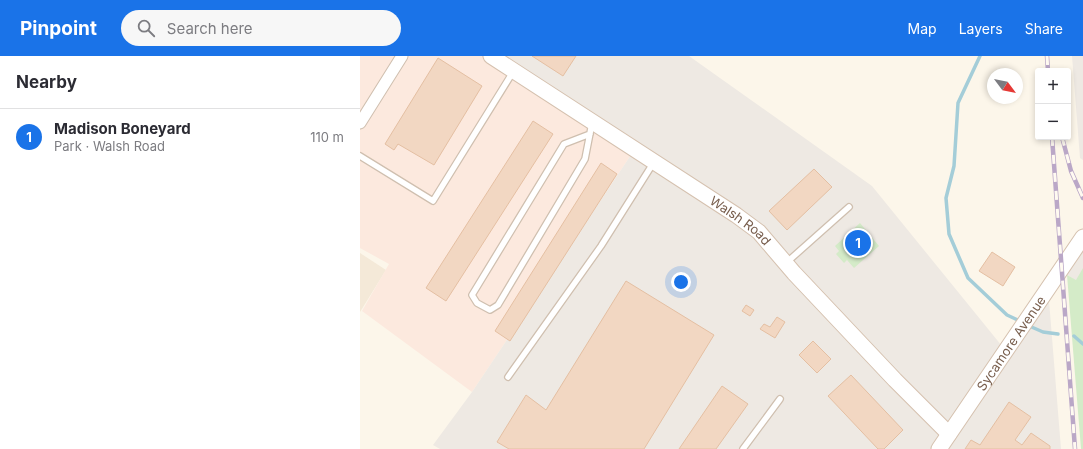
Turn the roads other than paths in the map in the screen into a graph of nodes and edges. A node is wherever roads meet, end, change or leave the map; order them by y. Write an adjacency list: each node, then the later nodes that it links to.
1 (402, 56): 4 (street)
2 (491, 56): 3 (street, Walsh Road)
3 (514, 71): 5 (street, Walsh Road); 6 (lane)
4 (360, 123)
5 (591, 128): 5 (lane); 7 (street, Walsh Road)
6 (360, 156)
7 (654, 162): 10 (street, Walsh Road); 11 (lane)
8 (849, 207): 10 (lane)
9 (1082, 240): 13 (street, Sycamore Avenue)
10 (786, 263): 13 (street, Walsh Road)
11 (508, 377)
12 (780, 399): 14 (lane)
13 (949, 434): 15 (street, Sycamore Avenue)
14 (743, 449)
15 (939, 449)

